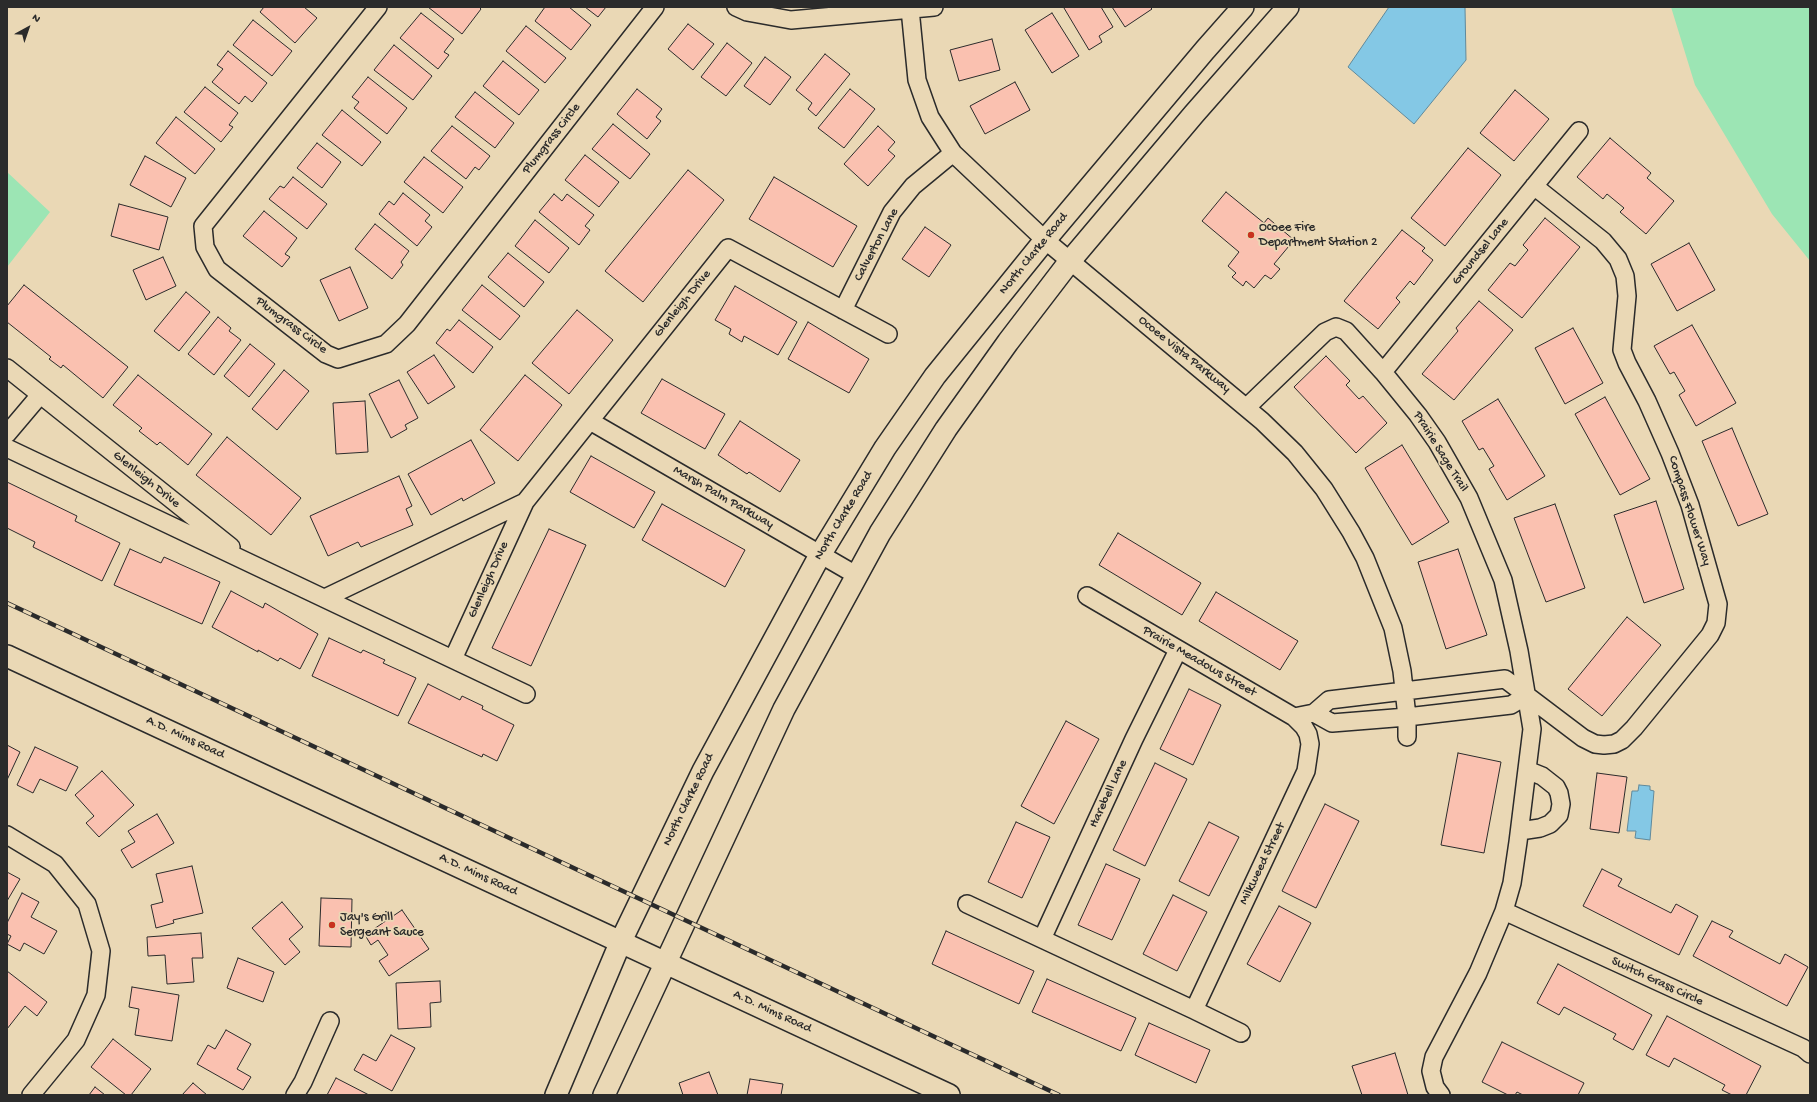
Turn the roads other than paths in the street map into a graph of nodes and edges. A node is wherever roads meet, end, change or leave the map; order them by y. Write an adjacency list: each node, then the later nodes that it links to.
1 (378, 7): 2 (street, Plumgrass Circle)
2 (655, 7)
3 (736, 7): 7 (street)
4 (934, 7): 7 (street)
5 (1243, 7): 11 (street, North Clarke Road)
6 (1288, 7): 12 (street)
7 (910, 9): 9 (street, Ocoee Vista Parkway)
8 (1579, 132): 10 (street, Groundsel Lane)
9 (953, 153): 11 (street, Ocoee Vista Parkway); 13 (street, Calverton Lane)
10 (1534, 186): 16 (street, Groundsel Lane); 33 (street, Compass Flower Way)
11 (1045, 240): 12 (street, Ocoee Vista Parkway); 23 (street, North Clarke Road)
12 (1070, 261): 18 (street, Ocoee Vista Parkway); 25 (street)
13 (843, 310): 14 (street, Glenleigh Drive); 19 (street, Glenleigh Drive)
14 (888, 334)
15 (7, 368): 17 (street, Glenleigh Drive)
16 (1383, 372): 18 (street, Prairie Sage Trail); 33 (street, Prairie Sage Trail)
17 (40, 394): 20 (street); 24 (street, Glenleigh Drive)
18 (1247, 407): 31 (street, Ocoee Vista Parkway)
19 (590, 421): 22 (street, Glenleigh Drive); 23 (street, Marsh Palm Parkway)
20 (7, 434)
21 (7, 448): 24 (street, Glenleigh Drive)
22 (525, 502): 27 (street, Glenleigh Drive); 30 (street, Glenleigh Drive)
23 (820, 555): 25 (street, Marsh Palm Parkway); 46 (street, North Clarke Road)
24 (253, 565): 27 (street, Glenleigh Drive)
25 (856, 575): 47 (street)
26 (1087, 596): 28 (street, Prairie Meadows Street)
27 (325, 598): 30 (street, Glenleigh Drive)
28 (1178, 650): 36 (street, Prairie Meadows Street); 45 (street, Harebell Lane)
29 (7, 656): 46 (street, A.D. Mims Road)
30 (453, 659): 32 (street, Glenleigh Drive)
31 (1405, 692): 33 (street, Compass Flower Way); 34 (street); 37 (street, Ocoee Vista Parkway)
32 (526, 694)
33 (1526, 696): 37 (street); 40 (street)
34 (1351, 698): 35 (street); 38 (street)
35 (1314, 713): 36 (street); 38 (street)
36 (1294, 717): 48 (street, Milkweed Street)
37 (1408, 717): 38 (street); 39 (street, Ocoee Vista Parkway)
38 (1354, 721)
39 (1407, 737)
40 (1527, 770): 41 (street); 41 (street)
41 (1520, 831): 44 (street)
42 (7, 835): 52 (street)
43 (967, 904): 45 (street)
44 (1504, 911): 51 (street, Switch Grass Circle); 57 (street)
45 (1042, 939): 48 (street)
46 (621, 941): 47 (street, A.D. Mims Road); 54 (street, North Clarke Road)
47 (666, 962): 55 (street); 56 (street, A.D. Mims Road)
48 (1194, 1010): 50 (street)
49 (330, 1021): 53 (street)
50 (1241, 1033)
51 (1810, 1054)
52 (31, 1095)
53 (295, 1095)
54 (556, 1095)
55 (604, 1095)
56 (950, 1095)
57 (1440, 1095)

